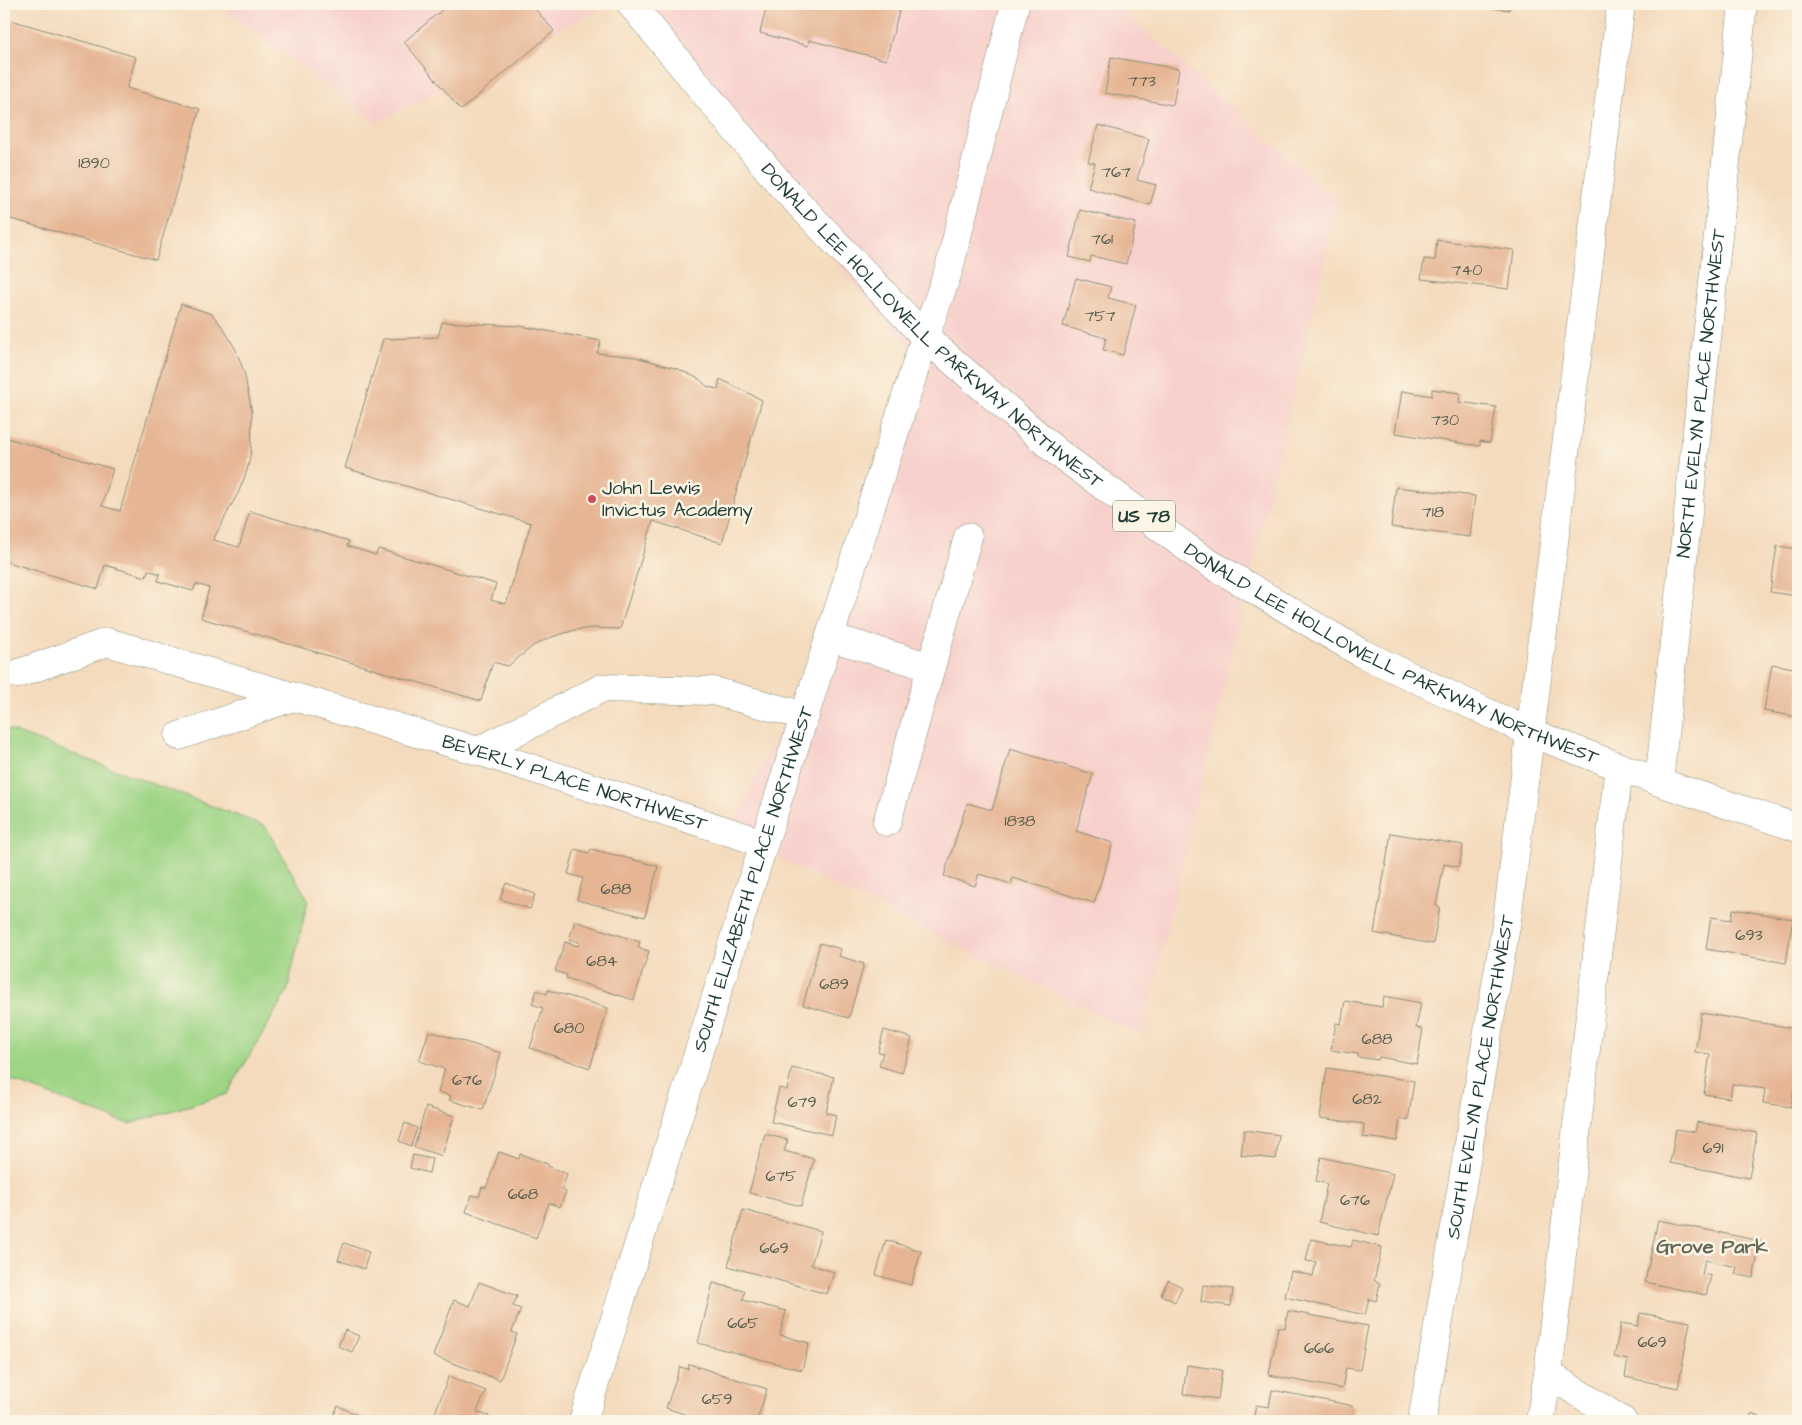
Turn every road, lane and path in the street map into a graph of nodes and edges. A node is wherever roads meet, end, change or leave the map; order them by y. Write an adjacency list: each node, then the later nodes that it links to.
1 (631, 4): 5 (street, DONALD LEE HOLLOWELL PARKWAY NORTHWEST / US 78)
2 (1015, 4): 5 (street, SOUTH ELIZABETH PLACE NORTHWEST)
3 (1621, 4): 12 (street)
4 (1743, 4): 16 (street, NORTH EVELYN PLACE NORTHWEST)
5 (925, 337): 7 (street, SOUTH ELIZABETH PLACE NORTHWEST); 12 (street, DONALD LEE HOLLOWELL PARKWAY NORTHWEST / US 78)
6 (968, 538): 8 (street)
7 (830, 637): 8 (street); 11 (street, SOUTH ELIZABETH PLACE NORTHWEST)
8 (932, 667): 17 (street)
9 (17, 674): 10 (street, BEVERLY PLACE NORTHWEST)
10 (293, 697): 13 (street); 14 (street, BEVERLY PLACE NORTHWEST)
11 (805, 716): 14 (street); 19 (street, SOUTH ELIZABETH PLACE NORTHWEST)
12 (1530, 732): 15 (street, DONALD LEE HOLLOWELL PARKWAY NORTHWEST / US 78); 22 (street, SOUTH EVELYN PLACE NORTHWEST)
13 (179, 736)
14 (478, 751): 19 (street, BEVERLY PLACE NORTHWEST)
15 (1619, 767): 16 (street, DONALD LEE HOLLOWELL PARKWAY NORTHWEST / US 78); 20 (street)
16 (1659, 782): 18 (street, DONALD LEE HOLLOWELL PARKWAY NORTHWEST / US 78)
17 (887, 822)
18 (1798, 828)
19 (764, 843): 21 (street, SOUTH ELIZABETH PLACE NORTHWEST)
20 (1548, 1374): 23 (street); 24 (street)
21 (583, 1421)
22 (1422, 1421)
23 (1540, 1421)
24 (1623, 1421)

